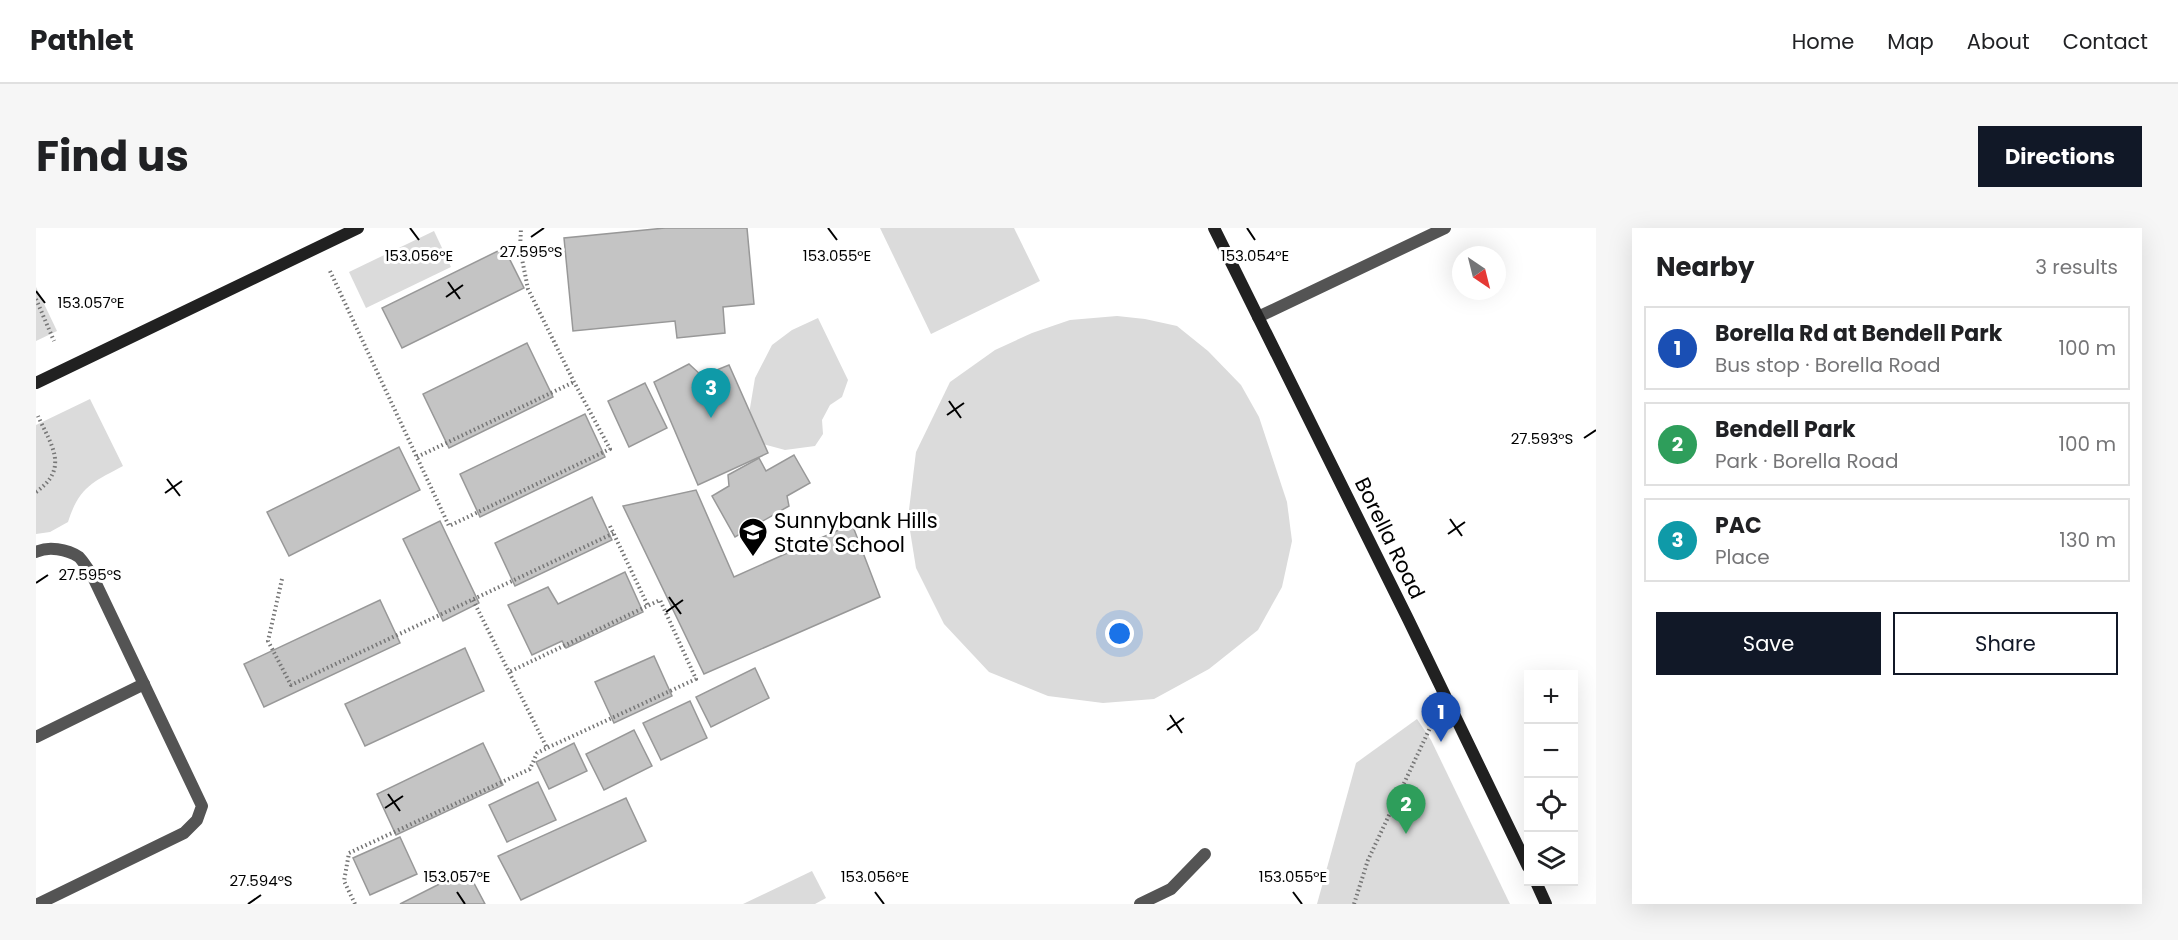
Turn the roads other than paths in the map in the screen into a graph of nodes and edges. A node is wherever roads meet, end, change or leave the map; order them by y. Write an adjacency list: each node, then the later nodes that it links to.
1 (358, 228): 5 (street)
2 (1214, 228): 4 (street, Borella Road)
3 (1445, 228): 4 (street)
4 (1258, 317): 10 (street, Borella Road)
5 (36, 383)
6 (36, 552): 7 (street)
7 (144, 684): 8 (street); 12 (street)
8 (36, 737)
9 (1205, 854): 13 (street)
10 (1524, 859)
11 (1538, 886): 14 (street)
12 (38, 904)
13 (1140, 904)
14 (1546, 904)

